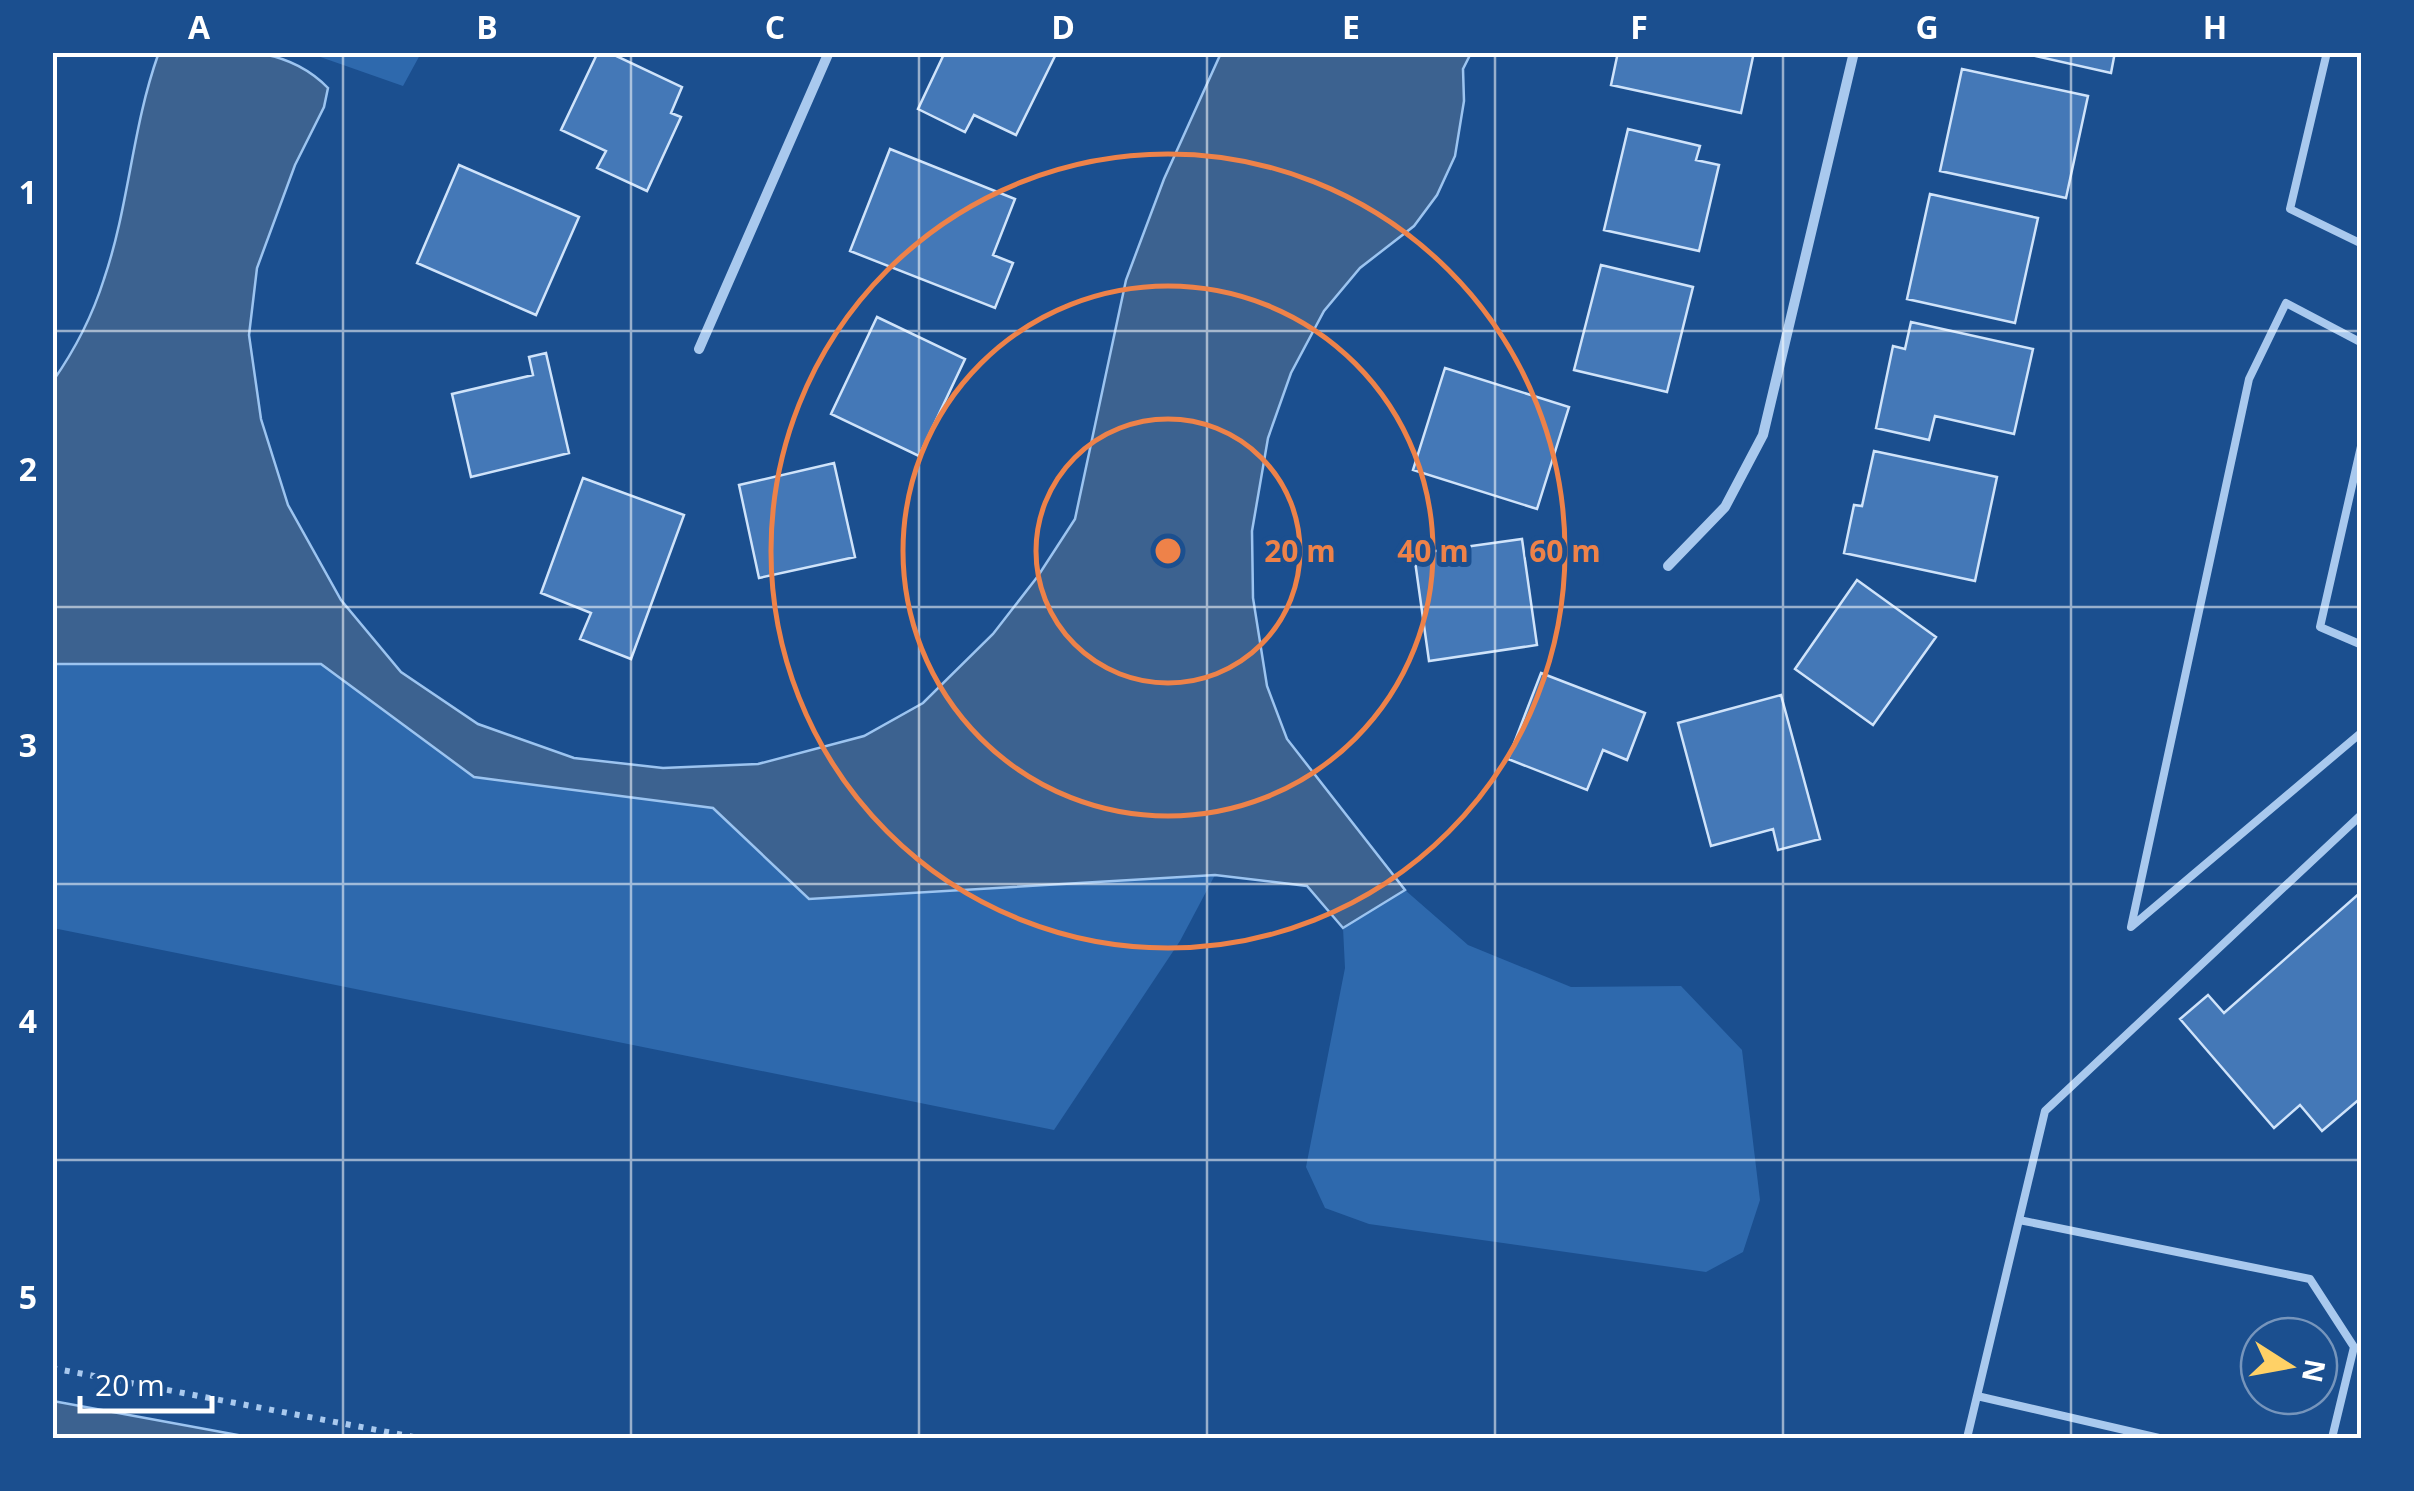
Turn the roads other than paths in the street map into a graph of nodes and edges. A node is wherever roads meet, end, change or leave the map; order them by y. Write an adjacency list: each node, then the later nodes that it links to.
1 (829, 52): 6 (street)
2 (1854, 52): 8 (street)
3 (2327, 52): 4 (lane)
4 (2362, 244)
5 (2362, 343): 10 (lane)
6 (700, 348)
7 (2362, 442): 9 (lane)
8 (1668, 566)
9 (2362, 645)
10 (2362, 732)
11 (2362, 814): 12 (lane)
12 (2019, 1220): 13 (lane); 16 (lane)
13 (1977, 1396): 14 (lane); 15 (lane)
14 (1967, 1438)
15 (2158, 1438)
16 (2332, 1438)

